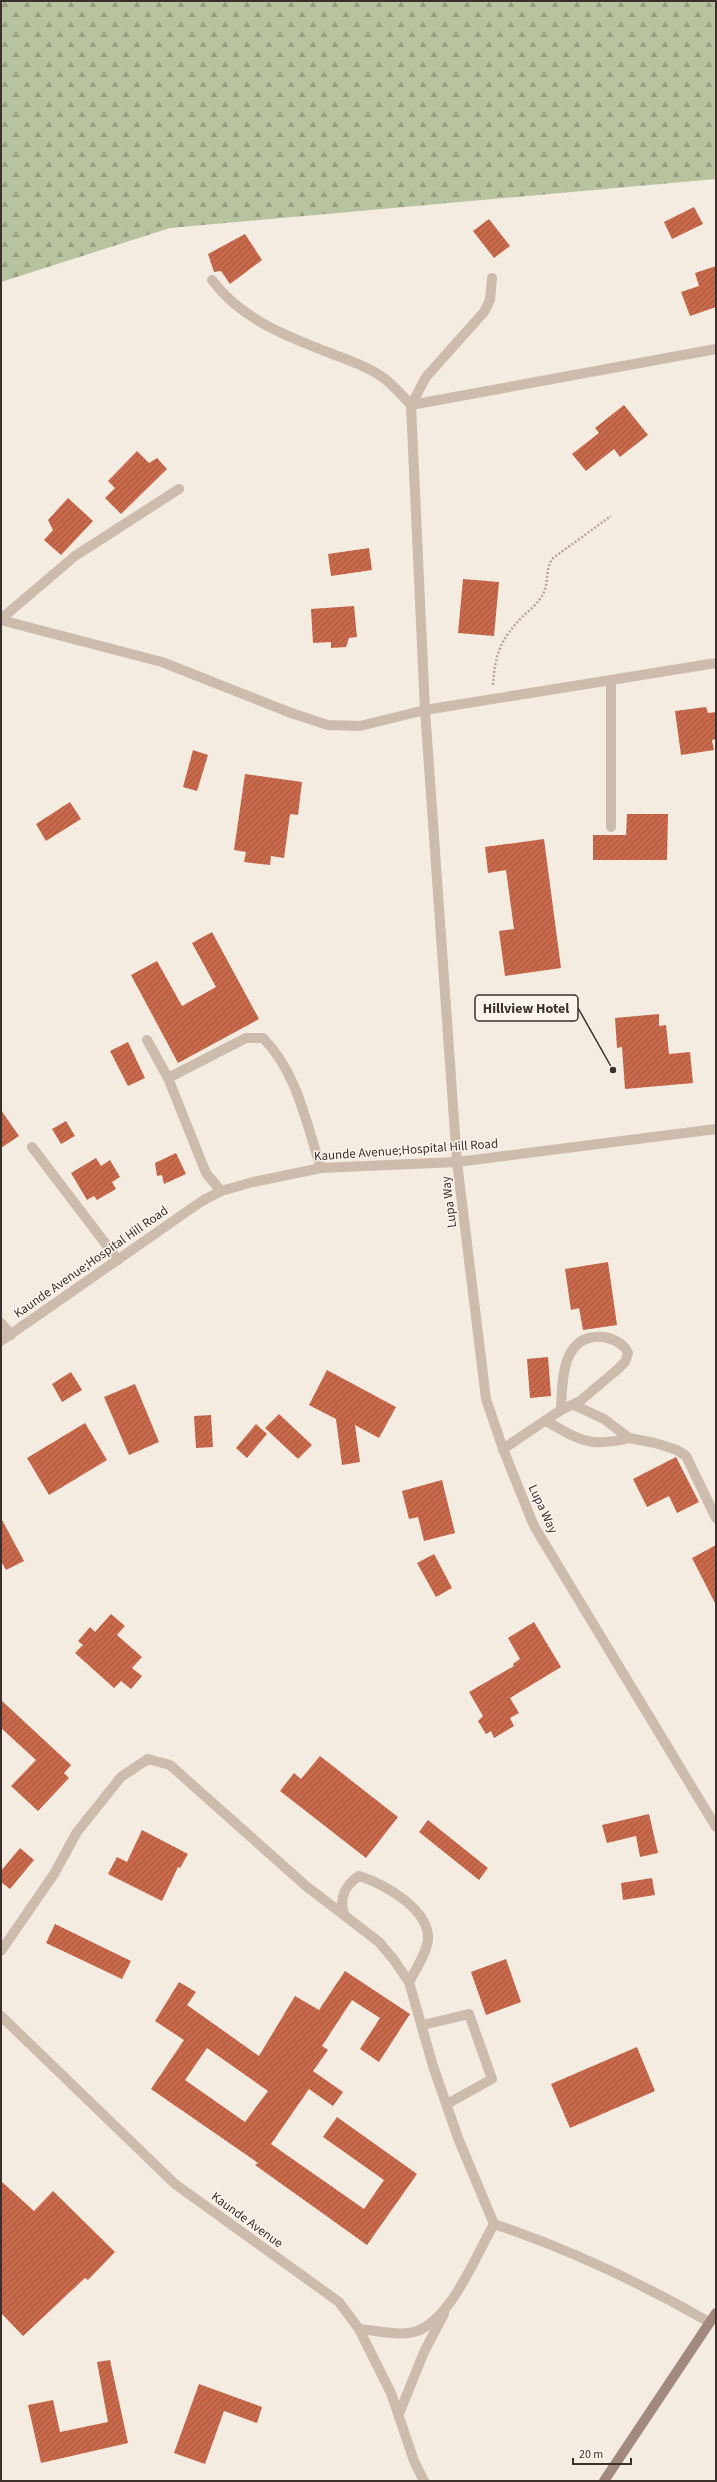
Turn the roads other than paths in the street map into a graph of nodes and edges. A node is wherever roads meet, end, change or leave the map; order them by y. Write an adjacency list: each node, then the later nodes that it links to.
1 (492, 278): 4 (street)
2 (212, 280): 4 (street)
3 (716, 349): 4 (street)
4 (411, 405): 9 (street, Lupa Way)
5 (179, 489): 6 (street)
6 (1, 620): 9 (street)
7 (716, 663): 8 (street)
8 (611, 680): 9 (street); 10 (street)
9 (425, 710): 15 (street, Lupa Way)
10 (611, 827)
11 (147, 1040): 12 (street)
12 (168, 1078): 16 (street); 17 (street)
13 (716, 1131): 15 (street, Kaunde Avenue;Hospital Hill Road)
14 (32, 1147): 18 (street)
15 (457, 1162): 16 (street, Kaunde Avenue;Hospital Hill Road); 26 (street, Lupa Way)
16 (322, 1168): 17 (street, Kaunde Avenue;Hospital Hill Road)
17 (221, 1191): 18 (street, Kaunde Avenue;Hospital Hill Road)
18 (118, 1260): 20 (street, Kaunde Avenue;Hospital Hill Road)
19 (1, 1323): 20 (street)
20 (10, 1335): 21 (street, Kaunde Avenue;Hospital Hill Road)
21 (1, 1341)
22 (574, 1405): 23 (street); 23 (street); 25 (street)
23 (561, 1410): 24 (street)
24 (546, 1421): 25 (street); 26 (street)
25 (629, 1438): 27 (street)
26 (503, 1449): 28 (street, Lupa Way)
27 (716, 1518)
28 (716, 1827)
29 (344, 1914): 30 (street); 31 (street); 31 (street)
30 (1, 1951)
31 (409, 1982): 33 (street)
32 (1, 2016): 39 (street, Kaunde Avenue)
33 (423, 2025): 34 (street); 34 (street)
34 (447, 2104): 35 (street)
35 (494, 2224): 36 (street); 38 (street)
36 (448, 2305): 39 (street); 40 (street)
37 (716, 2313): 38 (main road)
38 (709, 2322): 42 (main road)
39 (359, 2329): 40 (street, Kaunde Avenue)
40 (399, 2414): 41 (street, Kaunde Avenue)
41 (424, 2481)
42 (604, 2481)

